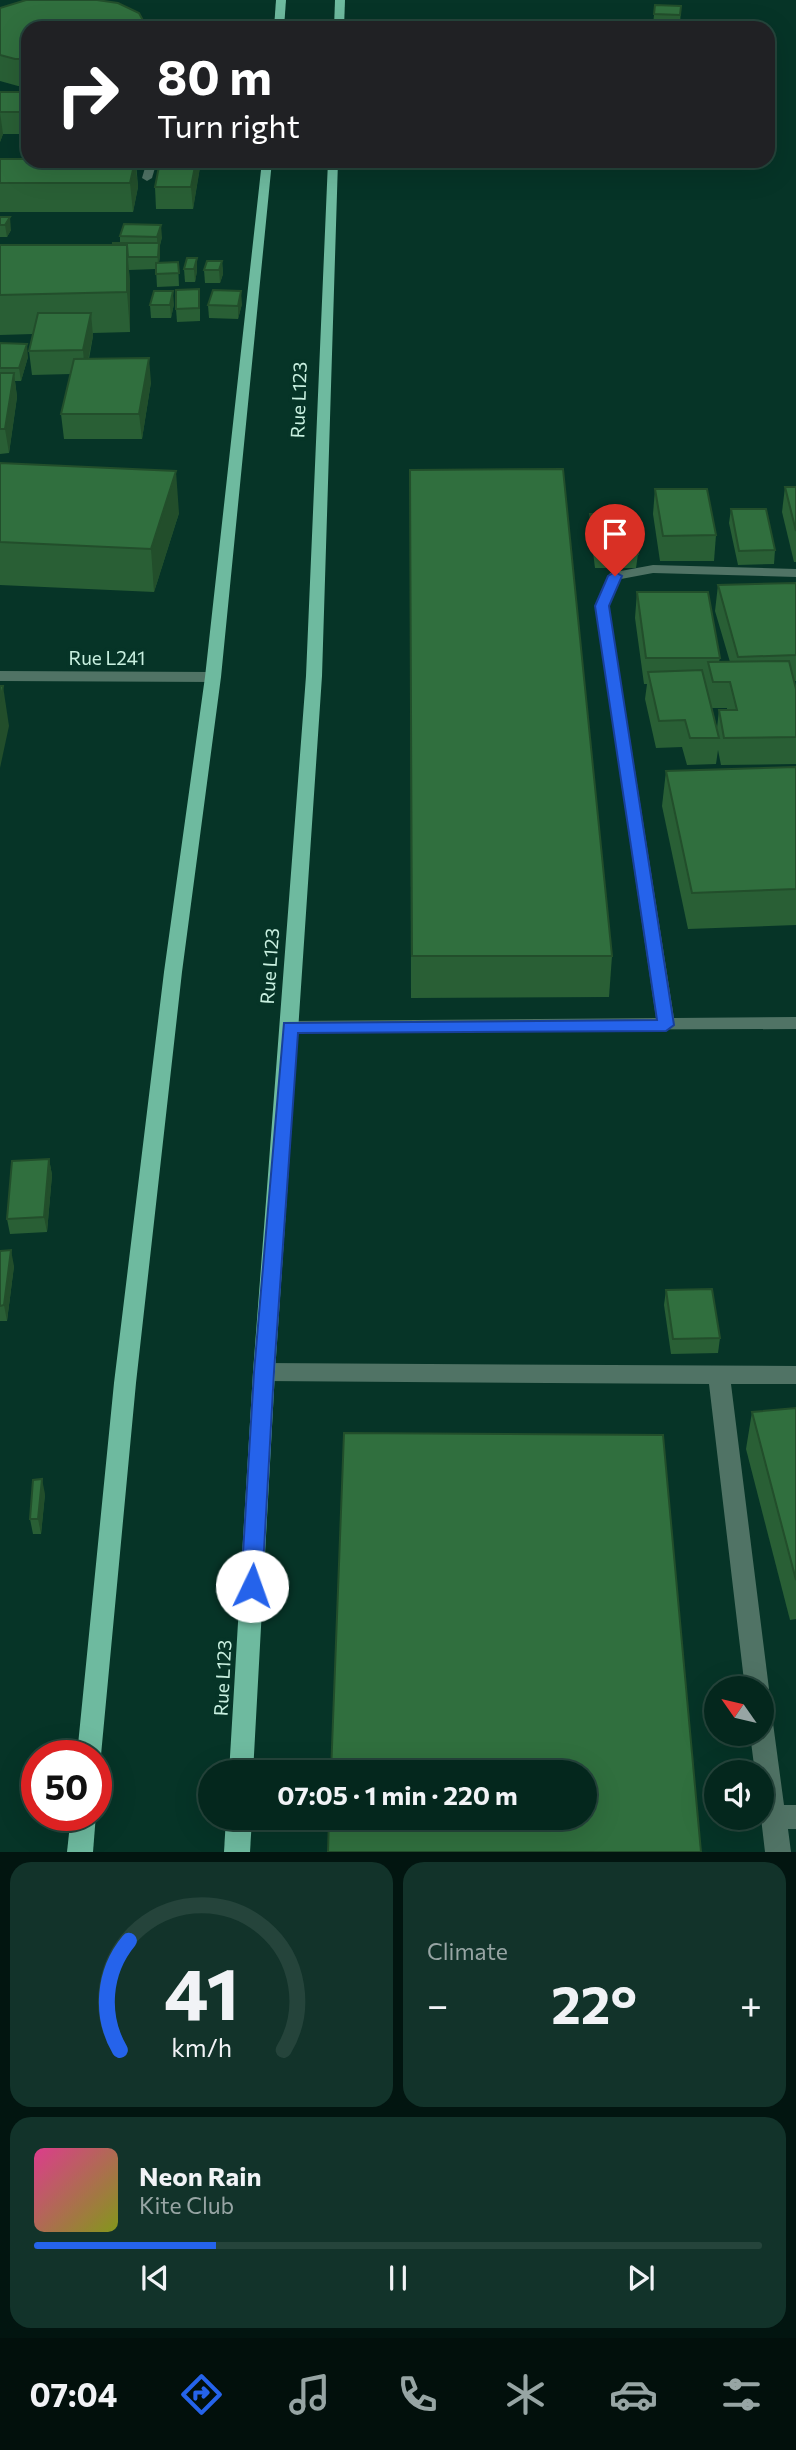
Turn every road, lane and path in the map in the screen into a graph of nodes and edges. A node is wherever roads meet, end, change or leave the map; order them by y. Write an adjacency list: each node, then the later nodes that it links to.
1 (281, 0): 3 (main road)
2 (340, 0): 4 (main road)
3 (280, 21)
4 (339, 21)
5 (150, 168): 8 (street)
6 (266, 168): 11 (main road)
7 (333, 168): 14 (main road, Rue L123)
8 (148, 177)
9 (796, 573): 13 (street)
10 (0, 676): 11 (street, Rue L241)
11 (214, 677): 19 (main road)
12 (796, 1023): 13 (street)
13 (666, 1025): 14 (street)
14 (290, 1027): 15 (main road, Rue L123)
15 (264, 1372): 17 (street); 21 (main road, Rue L123)
16 (796, 1375): 17 (street)
17 (719, 1376): 18 (street)
18 (755, 1676)
19 (90, 1740)
20 (767, 1746): 22 (street)
21 (242, 1760)
22 (784, 1817): 27 (street)
23 (238, 1830): 26 (main road)
24 (82, 1831): 25 (main road)
25 (80, 1852)
26 (237, 1852)
27 (778, 1852)

